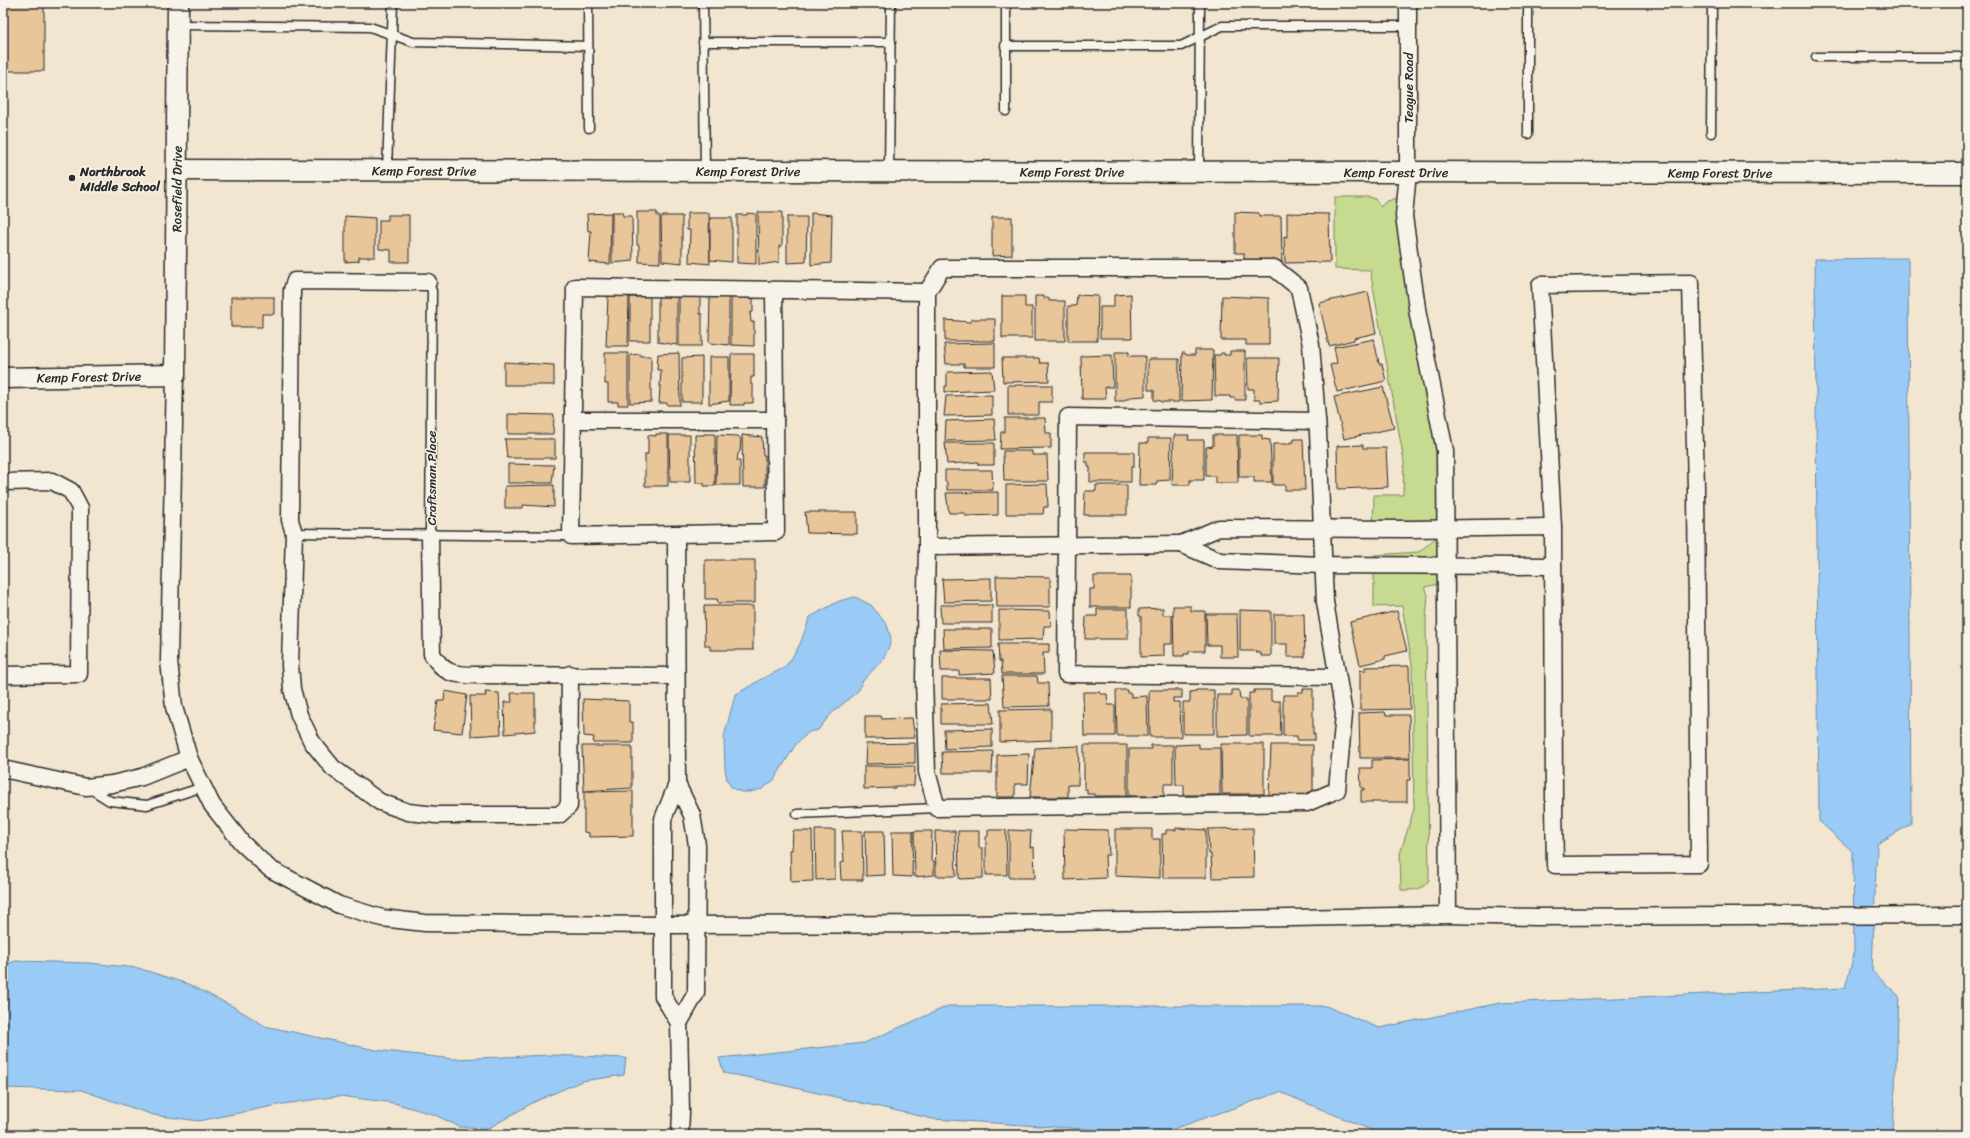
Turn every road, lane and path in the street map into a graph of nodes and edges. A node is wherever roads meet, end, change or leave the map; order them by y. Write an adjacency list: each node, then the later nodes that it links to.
1 (178, 3): 11 (street, Rosefield Drive)
2 (392, 3): 13 (lane)
3 (588, 3): 17 (lane)
4 (703, 3): 15 (lane)
5 (891, 3): 16 (lane)
6 (1006, 3): 18 (lane)
7 (1200, 3): 14 (lane)
8 (1408, 3): 12 (street, Teague Road)
9 (1528, 3): 23 (lane)
10 (1712, 3): 24 (lane)
11 (178, 24): 13 (lane); 25 (street, Rosefield Drive)
12 (1408, 26): 14 (lane); 29 (street, Teague Road)
13 (392, 33): 17 (lane); 26 (lane)
14 (1200, 37): 18 (lane); 30 (lane)
15 (703, 42): 16 (lane); 27 (lane)
16 (891, 42): 28 (lane)
17 (588, 46): 22 (lane)
18 (1006, 46): 21 (lane)
19 (1816, 57): 20 (lane)
20 (1967, 57)
21 (1006, 110)
22 (589, 128)
23 (1528, 134)
24 (1711, 134)
25 (177, 170): 26 (street, Kemp Forest Drive); 35 (street, Rosefield Drive)
26 (387, 171): 27 (street, Kemp Forest Drive)
27 (705, 171): 28 (street, Kemp Forest Drive)
28 (888, 171): 30 (street, Kemp Forest Drive)
29 (1408, 172): 30 (street, Kemp Forest Drive); 31 (street, Kemp Forest Drive); 42 (street, Teague Road)
30 (1199, 173)
31 (1967, 173)
32 (428, 282): 44 (street); 46 (lane, Craftsman Place)
33 (774, 290): 34 (street); 37 (street); 38 (street)
34 (927, 292): 39 (street); 50 (street)
35 (176, 375): 36 (street, Kemp Forest Drive); 58 (street)
36 (3, 378)
37 (573, 420): 38 (street); 47 (street)
38 (776, 420): 45 (street)
39 (1317, 421): 43 (street); 48 (street)
40 (3, 482): 55 (street)
41 (1553, 527): 42 (street); 53 (street); 53 (street)
42 (1447, 529): 43 (street); 52 (street, Teague Road)
43 (1322, 530): 49 (street); 51 (street)
44 (294, 533): 46 (lane); 54 (street)
45 (676, 535): 47 (street); 56 (street)
46 (430, 536): 47 (lane); 54 (street, Craftsman Place)
47 (571, 536)
48 (1067, 544): 49 (street); 50 (street); 57 (street)
49 (1181, 544): 51 (street)
50 (927, 547): 63 (street)
51 (1322, 564): 52 (street); 57 (street)
52 (1447, 566): 53 (street); 65 (street, Teague Road)
53 (1553, 566)
54 (570, 674): 56 (street)
55 (3, 675)
56 (676, 676): 60 (street)
57 (1337, 677): 63 (street)
58 (189, 758): 61 (street); 62 (street)
59 (3, 769): 61 (street)
60 (677, 784): 67 (street); 68 (street)
61 (86, 787): 62 (lane)
62 (203, 787): 68 (street)
63 (937, 808): 64 (lane)
64 (797, 814)
65 (1448, 915): 66 (street); 67 (street)
66 (1967, 916)
67 (697, 925): 68 (street); 69 (street)
68 (664, 926): 69 (street)
69 (679, 1023): 70 (street)
70 (680, 1135)

